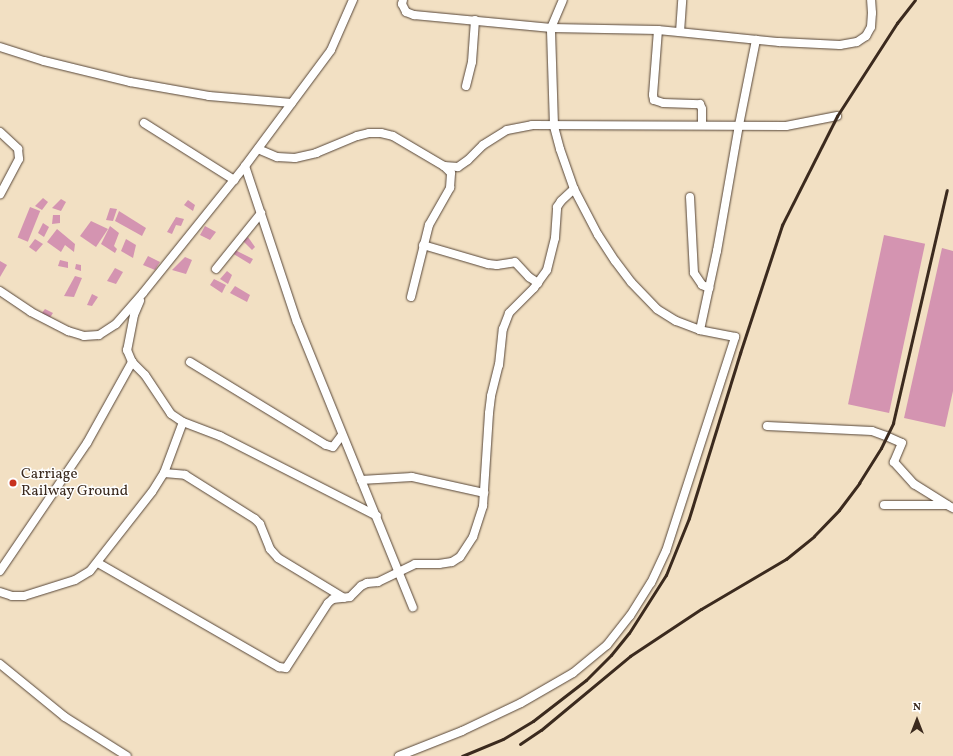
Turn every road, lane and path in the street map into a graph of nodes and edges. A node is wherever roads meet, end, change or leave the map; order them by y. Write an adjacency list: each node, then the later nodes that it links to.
1 (353, 0): 13 (street)
2 (403, 0): 6 (street)
3 (563, 0): 7 (street)
4 (682, 0): 9 (street)
5 (871, 0): 10 (street)
6 (475, 20): 7 (street); 12 (street)
7 (552, 28): 8 (street); 18 (street)
8 (658, 30): 9 (street); 16 (street)
9 (680, 32): 10 (street)
10 (756, 40): 17 (street)
11 (0, 47): 13 (street)
12 (466, 86)
13 (292, 103): 20 (street)
14 (837, 116): 17 (street)
15 (144, 123): 23 (street)
16 (702, 125): 17 (street); 18 (street)
17 (739, 125): 31 (street)
18 (554, 126): 22 (street); 24 (street)
19 (0, 132): 25 (street)
20 (258, 149): 21 (street); 22 (street)
21 (245, 166): 23 (street); 27 (street)
22 (444, 166): 28 (street)
23 (234, 180): 33 (street)
24 (574, 189): 30 (street); 35 (street)
25 (0, 194)
26 (690, 197): 31 (street)
27 (260, 214): 29 (street); 40 (street)
28 (423, 245): 30 (street); 34 (street)
29 (216, 269)
30 (538, 283): 43 (street)
31 (709, 288): 35 (street)
32 (0, 291): 33 (street)
33 (143, 293): 36 (street)
34 (410, 297)
35 (700, 330): 55 (street)
36 (132, 362): 38 (street); 48 (street)
37 (190, 362): 40 (street)
38 (183, 422): 41 (street); 46 (street)
39 (767, 426): 45 (street)
40 (342, 435): 42 (street)
41 (164, 473): 47 (street); 51 (street)
42 (361, 480): 43 (street); 46 (street)
43 (484, 493): 49 (street)
44 (884, 505): 45 (street)
45 (950, 507)
46 (377, 516): 49 (street)
47 (98, 563): 50 (street); 51 (street)
48 (0, 571)
49 (398, 572): 51 (street); 52 (street)
50 (0, 592)
51 (344, 598)
52 (413, 606)
53 (0, 664): 54 (street)
54 (127, 756)
55 (399, 756)

